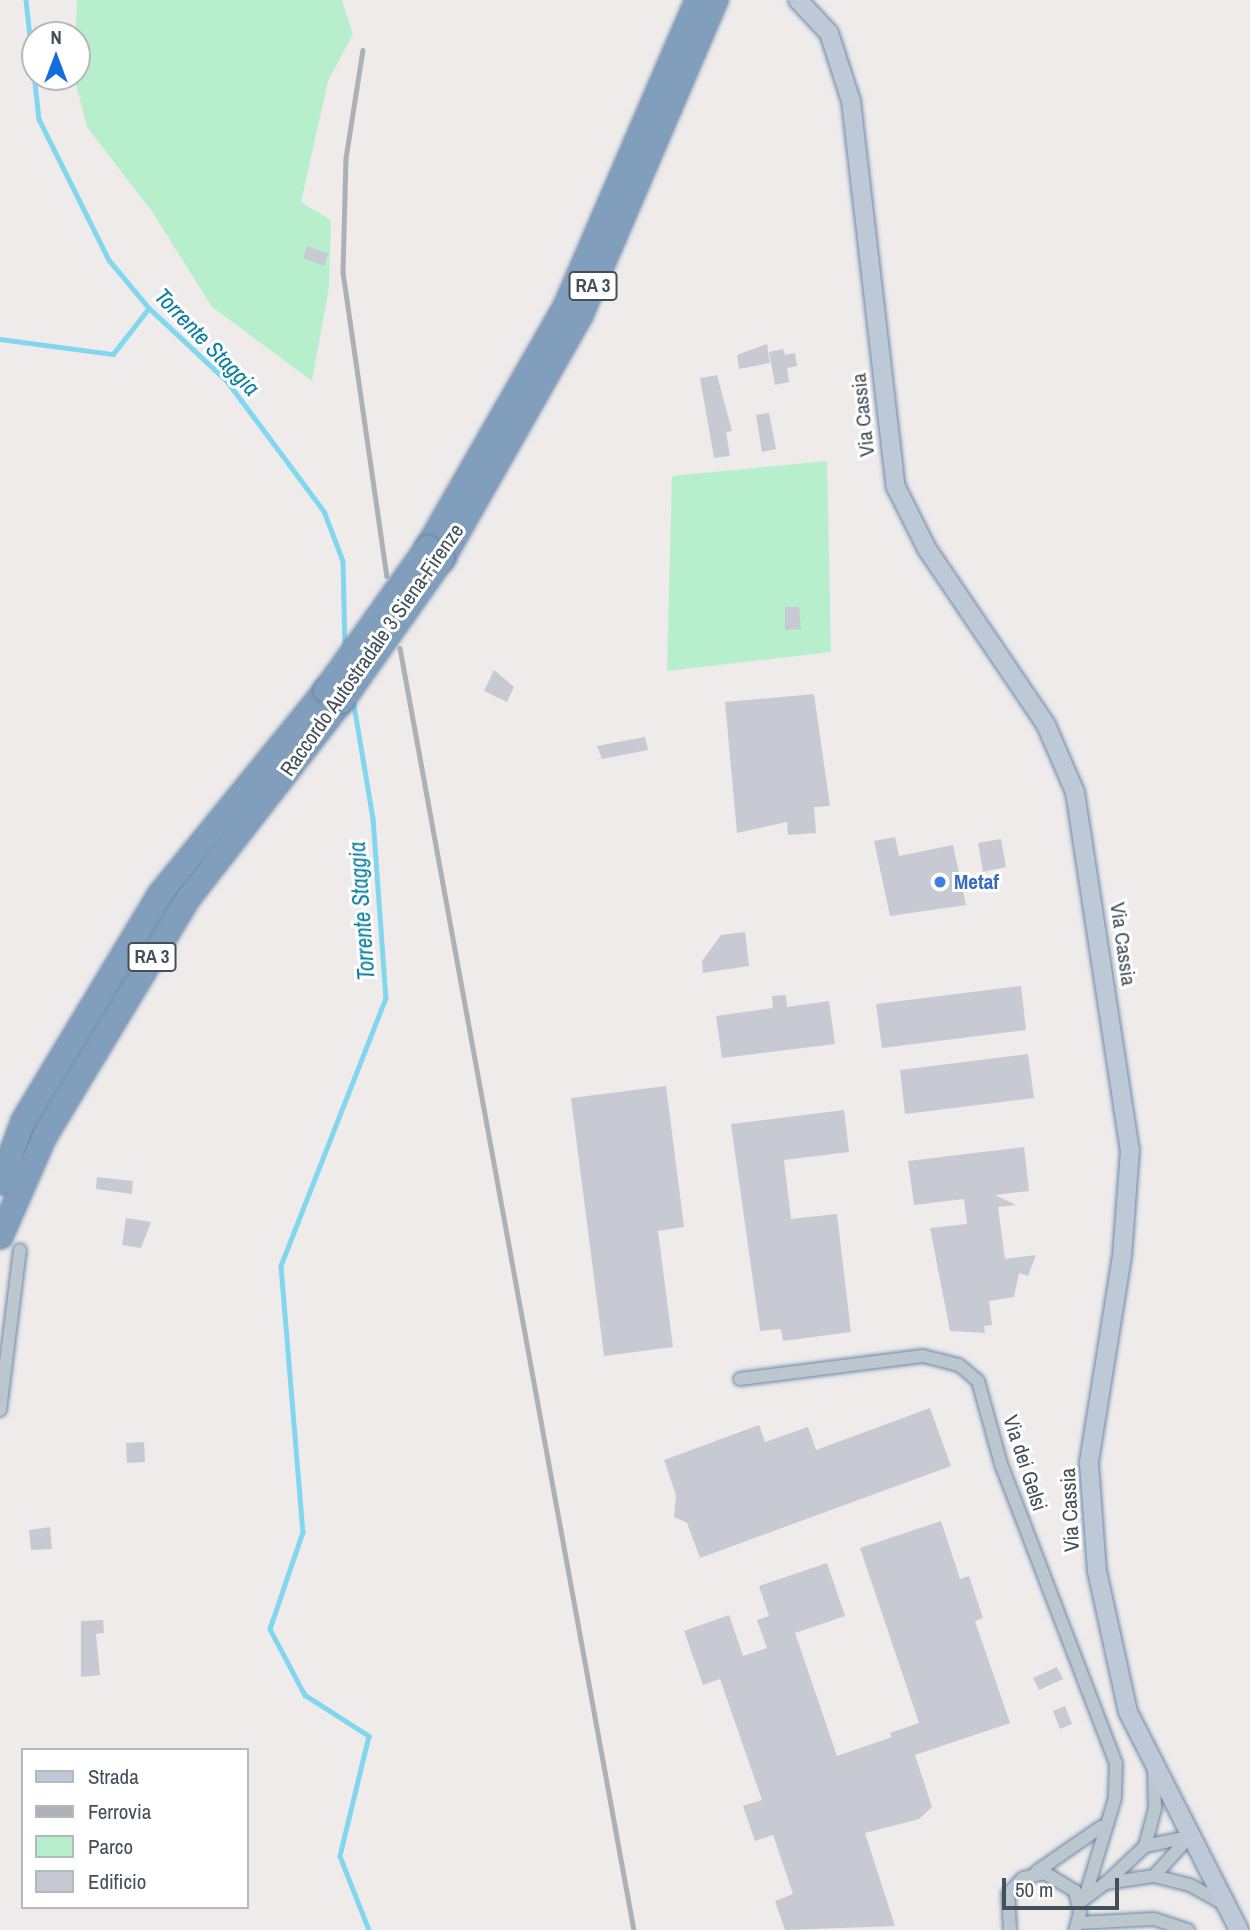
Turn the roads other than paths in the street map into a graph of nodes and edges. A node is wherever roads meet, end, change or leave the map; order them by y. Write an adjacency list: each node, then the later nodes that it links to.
1 (697, 0): 4 (highway, Raccordo Autostradale 3 Siena-Firenze / RA 3)
2 (715, 0): 4 (highway, Raccordo Autostradale 3 Siena-Firenze / RA 3)
3 (798, 0): 11 (main road, Via Cassia)
4 (435, 552): 5 (highway, Raccordo Autostradale 3 Siena-Firenze / RA 3, bridge)
5 (333, 696): 6 (highway, Raccordo Autostradale 3 Siena-Firenze / RA 3); 7 (highway, Raccordo Autostradale 3 Siena-Firenze / RA 3)
6 (0, 1182)
7 (0, 1236)
8 (20, 1250): 10 (street)
9 (740, 1378): 12 (street, Via dei Gelsi)
10 (0, 1410)
11 (1154, 1768): 13 (main road, Via Cassia); 14 (street)
12 (1102, 1827): 15 (street); 18 (street, Via dei Gelsi)
13 (1189, 1837): 14 (street); 16 (street); 19 (main road, Via Cassia)
14 (1145, 1846): 17 (street)
15 (1033, 1874): 18 (street); 21 (street)
16 (1154, 1876): 17 (street); 19 (street)
17 (1106, 1883): 18 (street)
18 (1083, 1897): 20 (street, Via dei Gelsi)
19 (1226, 1905): 23 (main road, Via Cassia)
20 (1076, 1927): 22 (street, Via dei Gelsi)
21 (1010, 1930)
22 (1188, 1930)
23 (1239, 1930)

